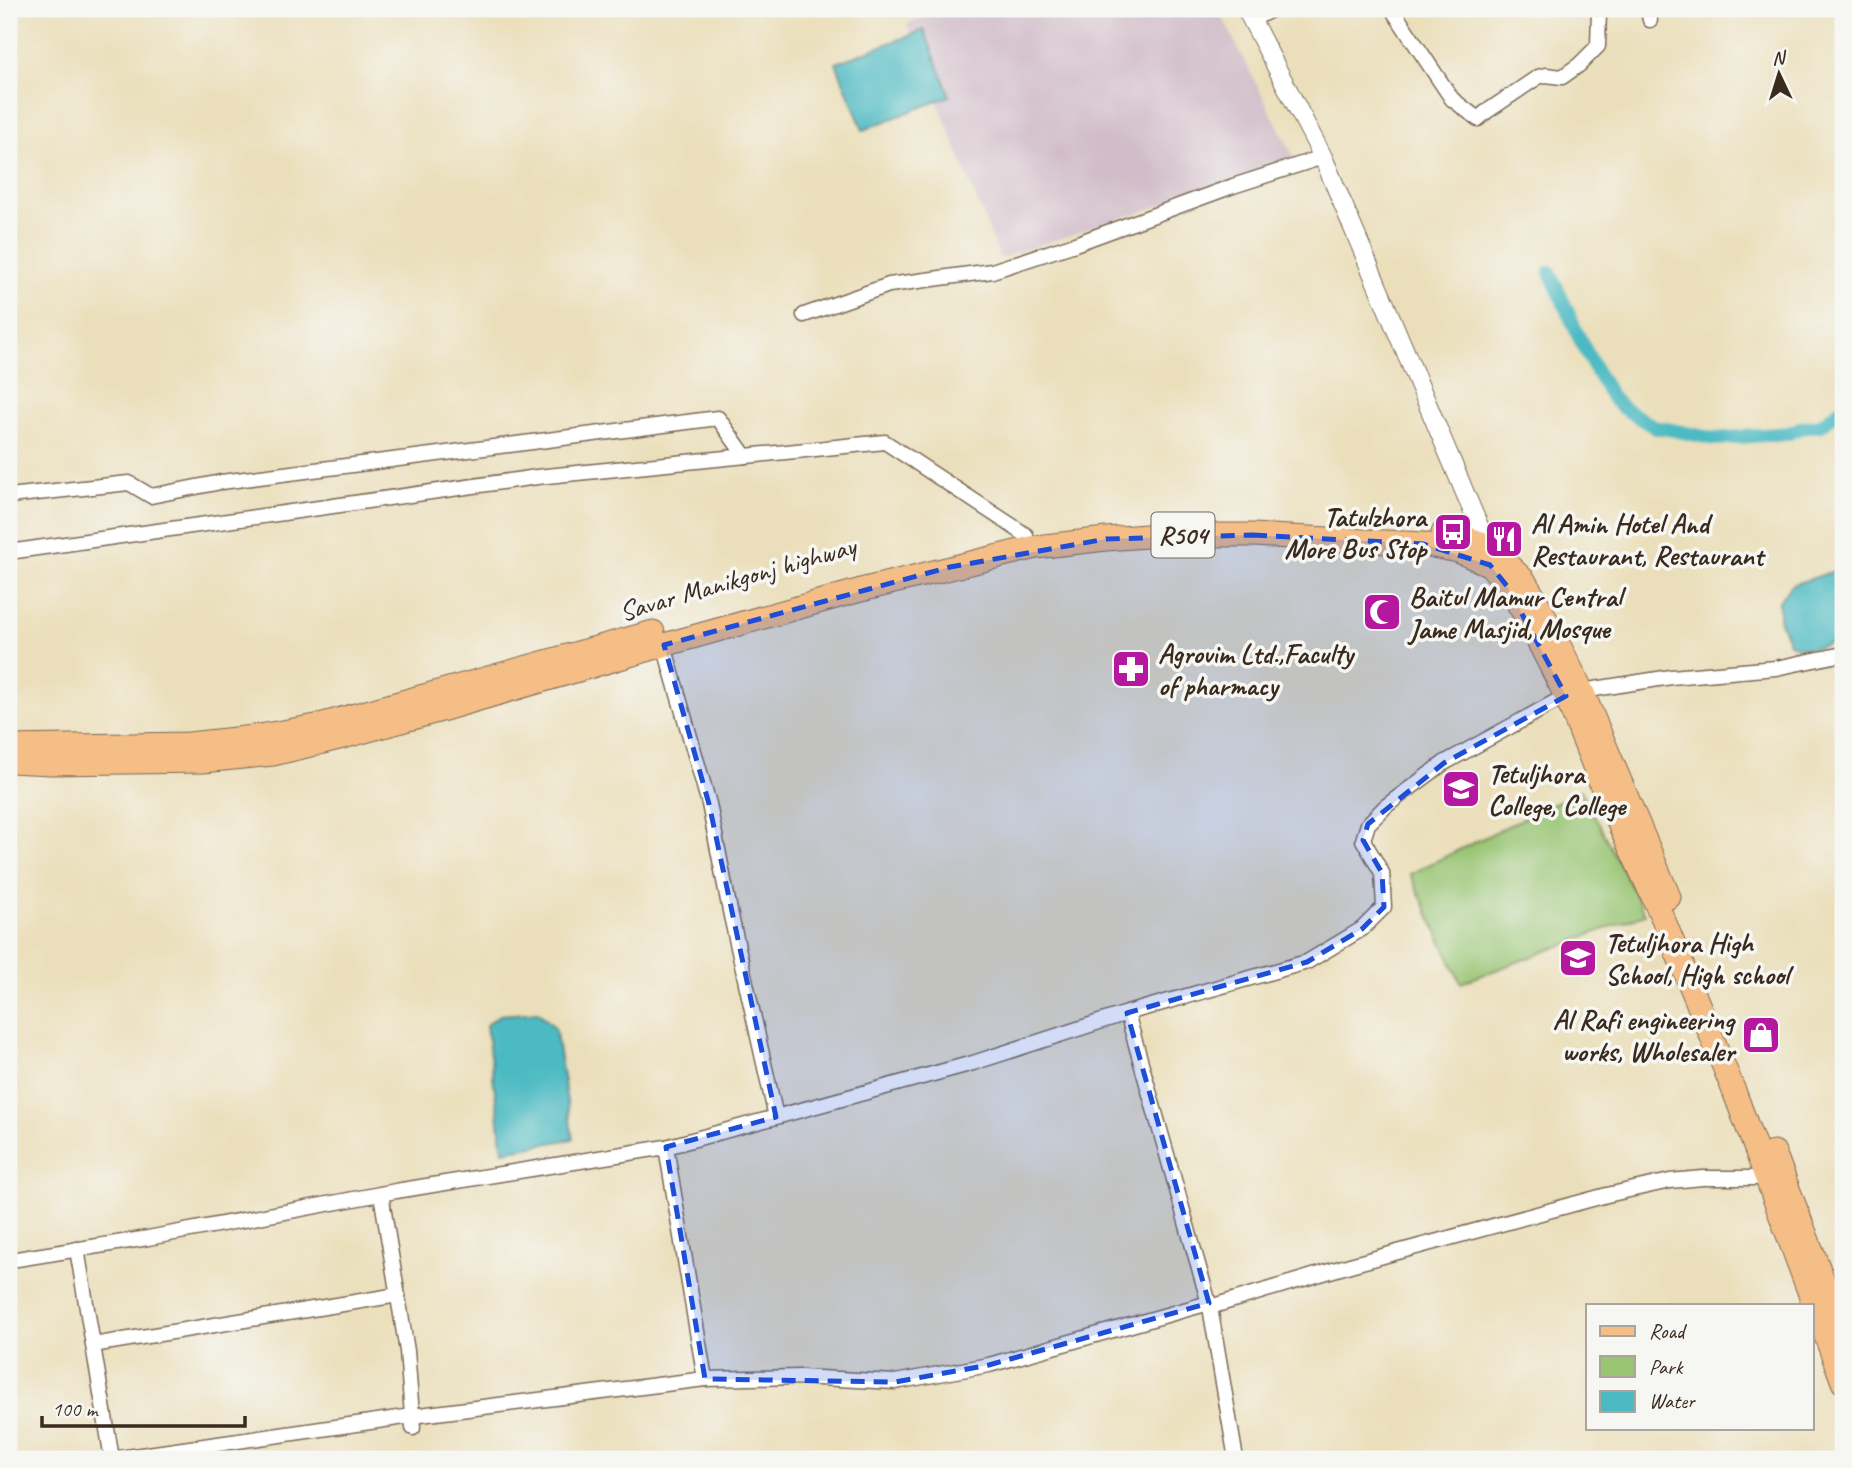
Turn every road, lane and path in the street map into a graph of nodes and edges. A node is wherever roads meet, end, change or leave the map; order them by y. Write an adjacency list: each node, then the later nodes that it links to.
1 (1273, 9): 4 (street)
2 (1392, 9): 3 (street)
3 (1599, 9)
4 (1248, 14): 5 (street)
5 (1323, 157): 6 (street); 11 (street)
6 (804, 315)
7 (745, 456): 8 (street); 9 (street); 10 (street)
8 (9, 496)
9 (1026, 535): 11 (main road, Savar Manikgonj highway / R504); 15 (main road, Savar Manikgonj highway / R504)
10 (9, 552)
11 (1489, 555): 12 (main road, R504); 14 (main road, R504)
12 (664, 645): 16 (main road, R504); 18 (street)
13 (1843, 654): 14 (street)
14 (1574, 693): 17 (street); 20 (main road, R504)
15 (9, 747)
16 (9, 761)
17 (1127, 1013): 18 (street); 25 (street)
18 (776, 1117): 19 (street)
19 (666, 1147): 21 (street); 28 (street)
20 (1774, 1174): 25 (street); 26 (main road, R504); 29 (main road, R504)
21 (381, 1194): 22 (street); 24 (street)
22 (77, 1249): 23 (street); 27 (street)
23 (17, 1259)
24 (398, 1296): 27 (street); 30 (street)
25 (1209, 1305): 28 (street); 32 (street)
26 (1843, 1332)
27 (93, 1345): 31 (street)
28 (705, 1379): 30 (street)
29 (1843, 1382)
30 (413, 1422): 31 (street)
31 (112, 1459)
32 (1236, 1459)

